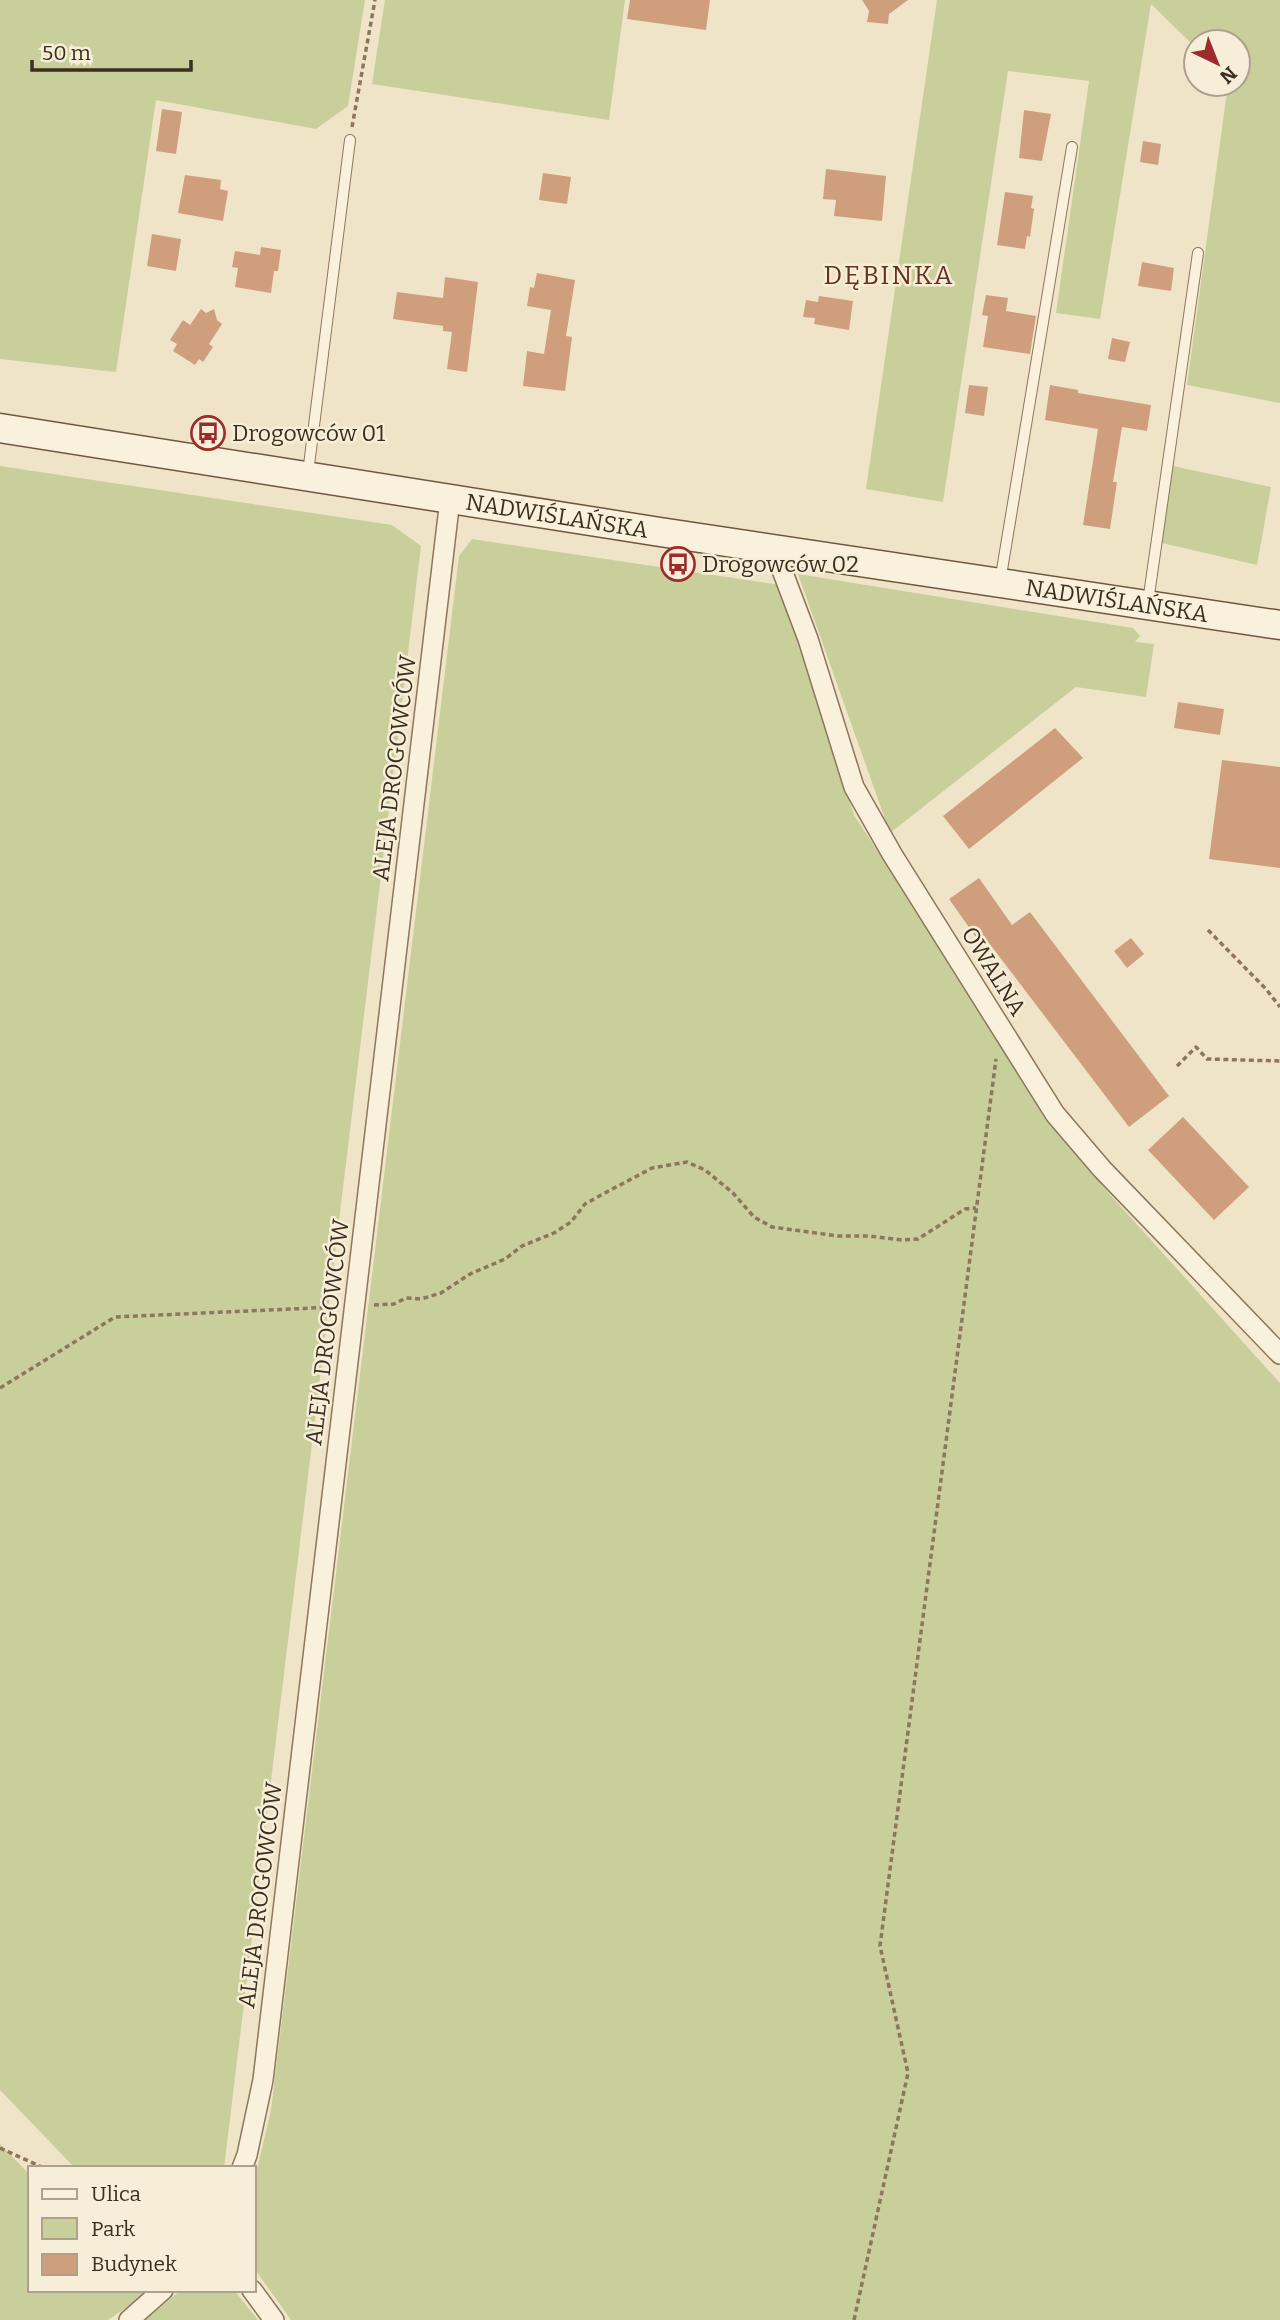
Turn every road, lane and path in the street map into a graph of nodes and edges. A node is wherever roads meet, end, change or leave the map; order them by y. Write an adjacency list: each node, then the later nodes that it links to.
1 (375, 0): 2 (path)
2 (350, 140): 6 (lane)
3 (1072, 148): 9 (lane)
4 (1198, 253): 10 (lane)
5 (0, 428): 6 (main road, NADWIŚLAŃSKA)
6 (308, 477): 7 (main road, NADWIŚLAŃSKA)
7 (450, 499): 8 (main road, NADWIŚLAŃSKA); 18 (street, ALEJA DROGOWCÓW)
8 (775, 549): 9 (main road, NADWIŚLAŃSKA); 14 (street, OWALNA)
9 (1000, 582): 10 (main road, NADWIŚLAŃSKA)
10 (1147, 604): 11 (main road, NADWIŚLAŃSKA)
11 (1280, 625)
12 (1208, 930): 13 (path)
13 (1280, 1007)
14 (999, 1026): 17 (path); 19 (street, OWALNA)
15 (1280, 1060): 16 (path)
16 (1177, 1066)
17 (976, 1209): 18 (path); 28 (path)
18 (355, 1306): 20 (path); 23 (street, ALEJA DROGOWCÓW)
19 (1280, 1354)
20 (0, 1388)
21 (0, 2148): 22 (path)
22 (40, 2166)
23 (242, 2166)
24 (161, 2292): 26 (street)
25 (253, 2292): 27 (street)
26 (130, 2320)
27 (274, 2320)
28 (854, 2320)

